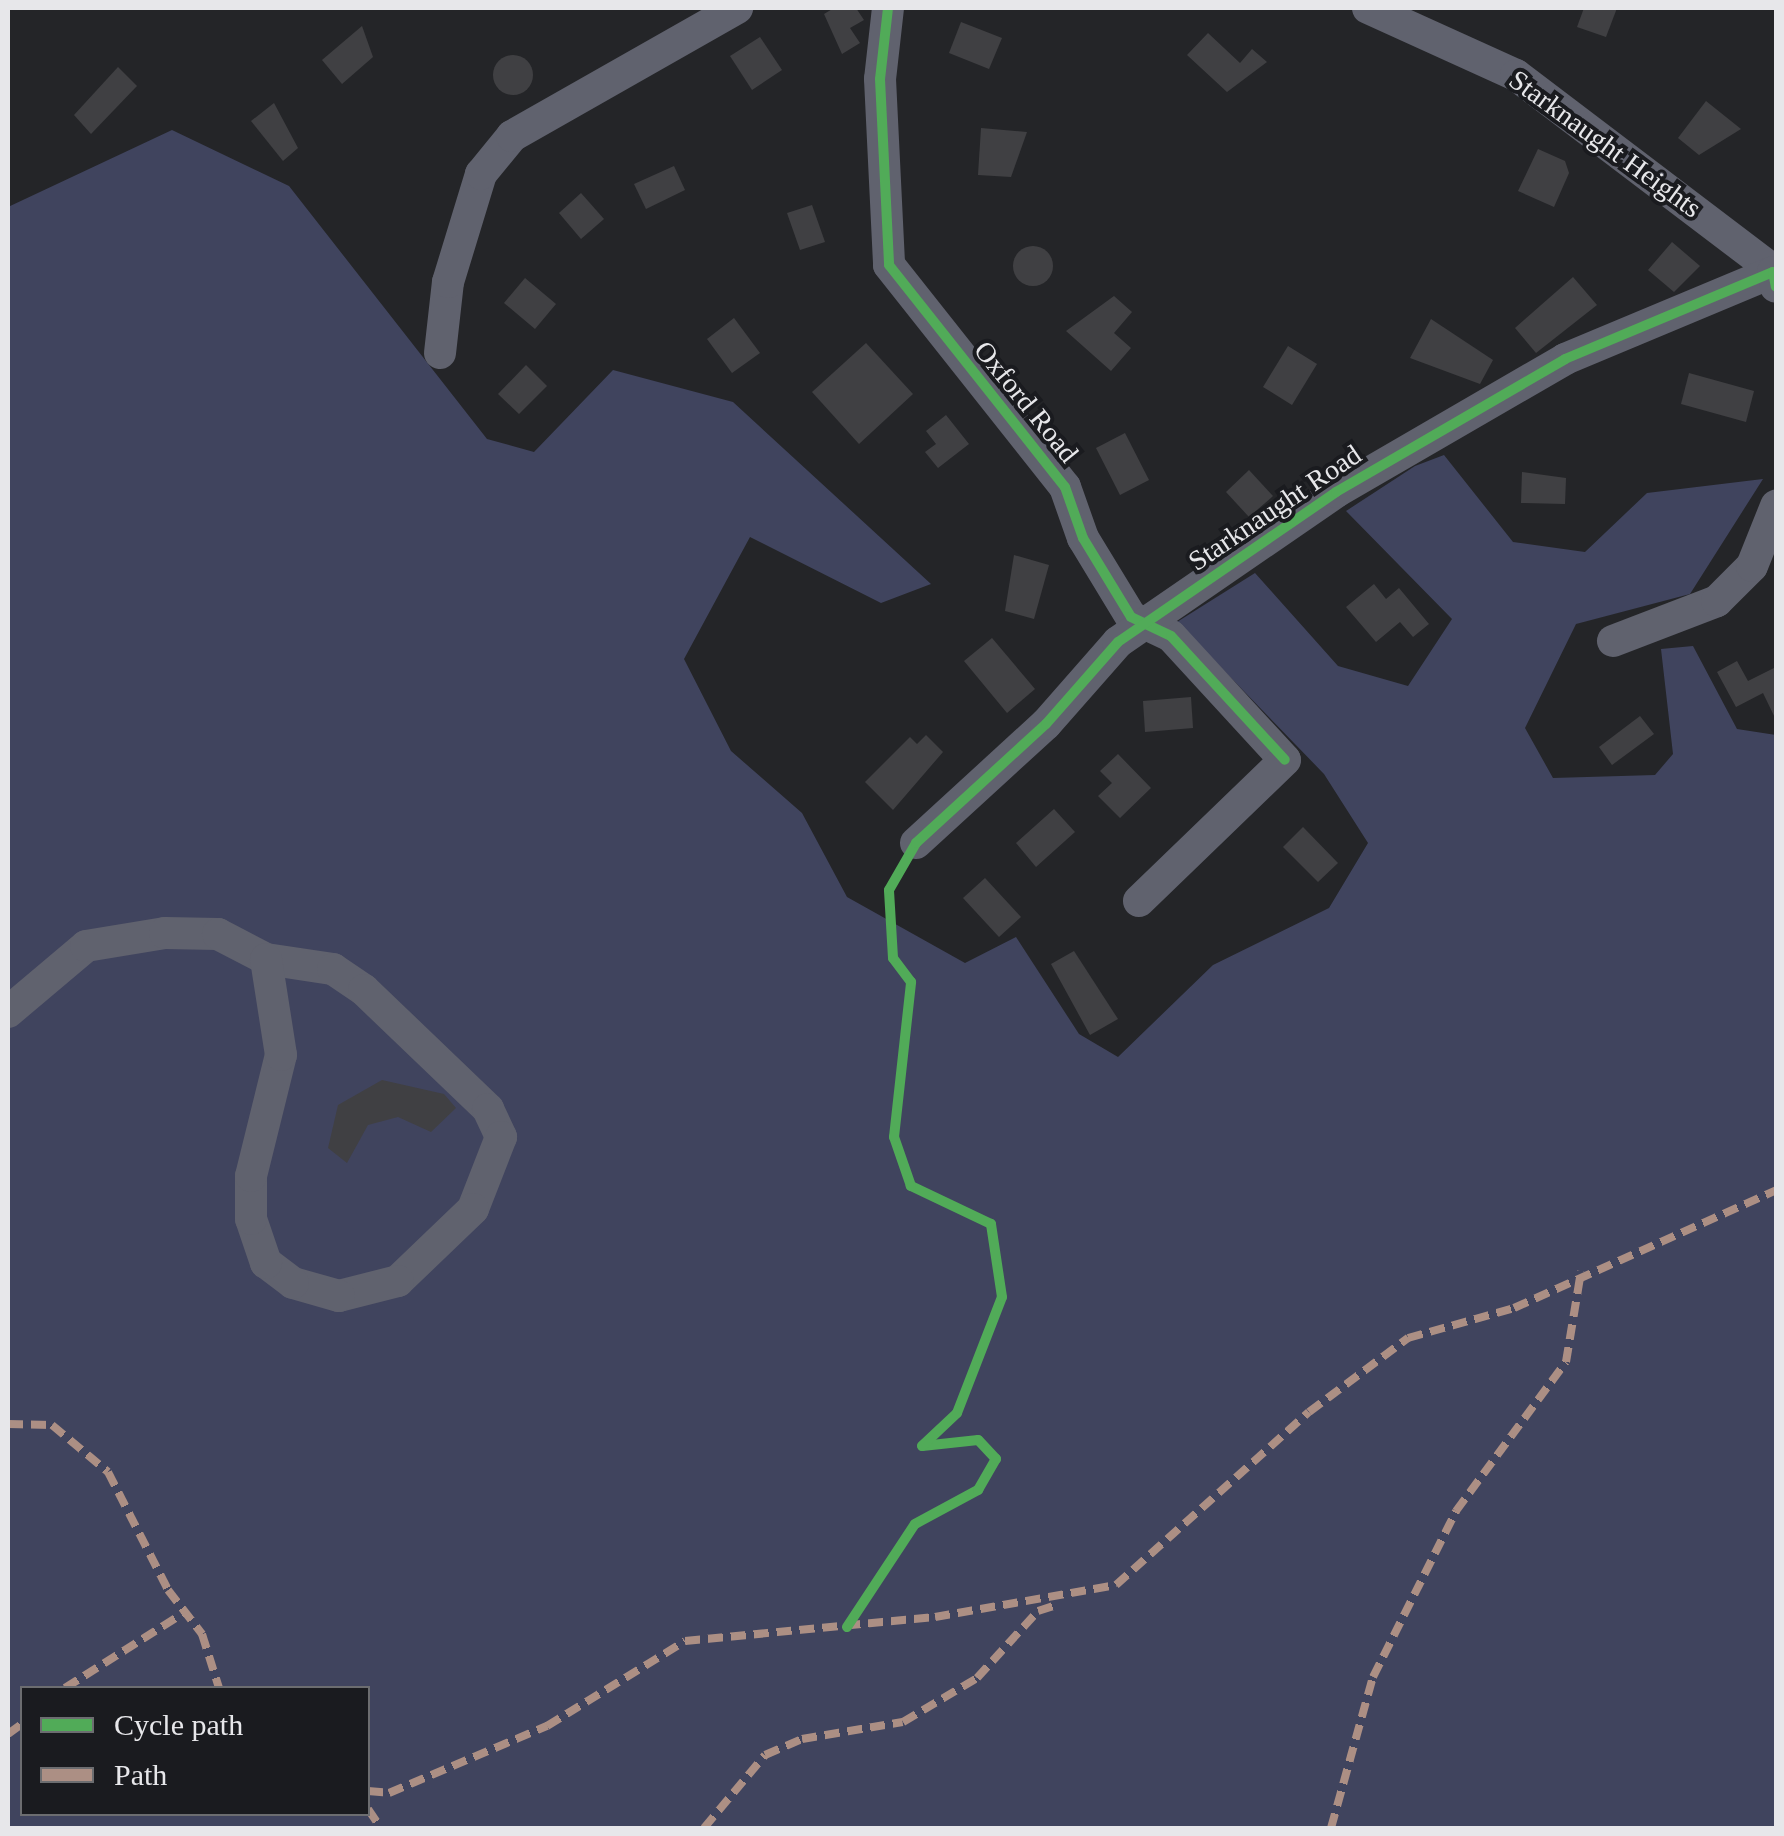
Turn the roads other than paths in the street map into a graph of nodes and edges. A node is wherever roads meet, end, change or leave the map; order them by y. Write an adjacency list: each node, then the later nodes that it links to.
1 (737, 8): 5 (street)
2 (888, 8): 7 (street, Oxford Road)
3 (1368, 8): 4 (street, Starknaught Heights)
4 (1775, 277): 7 (street, Starknaught Road)
5 (440, 353)
6 (1776, 506): 8 (street)
7 (1146, 620): 9 (street, Starknaught Road); 10 (street, Oxford Road)
8 (1613, 641)
9 (916, 843)
10 (1140, 901)
11 (266, 959): 11 (street); 12 (street)
12 (8, 1012)

